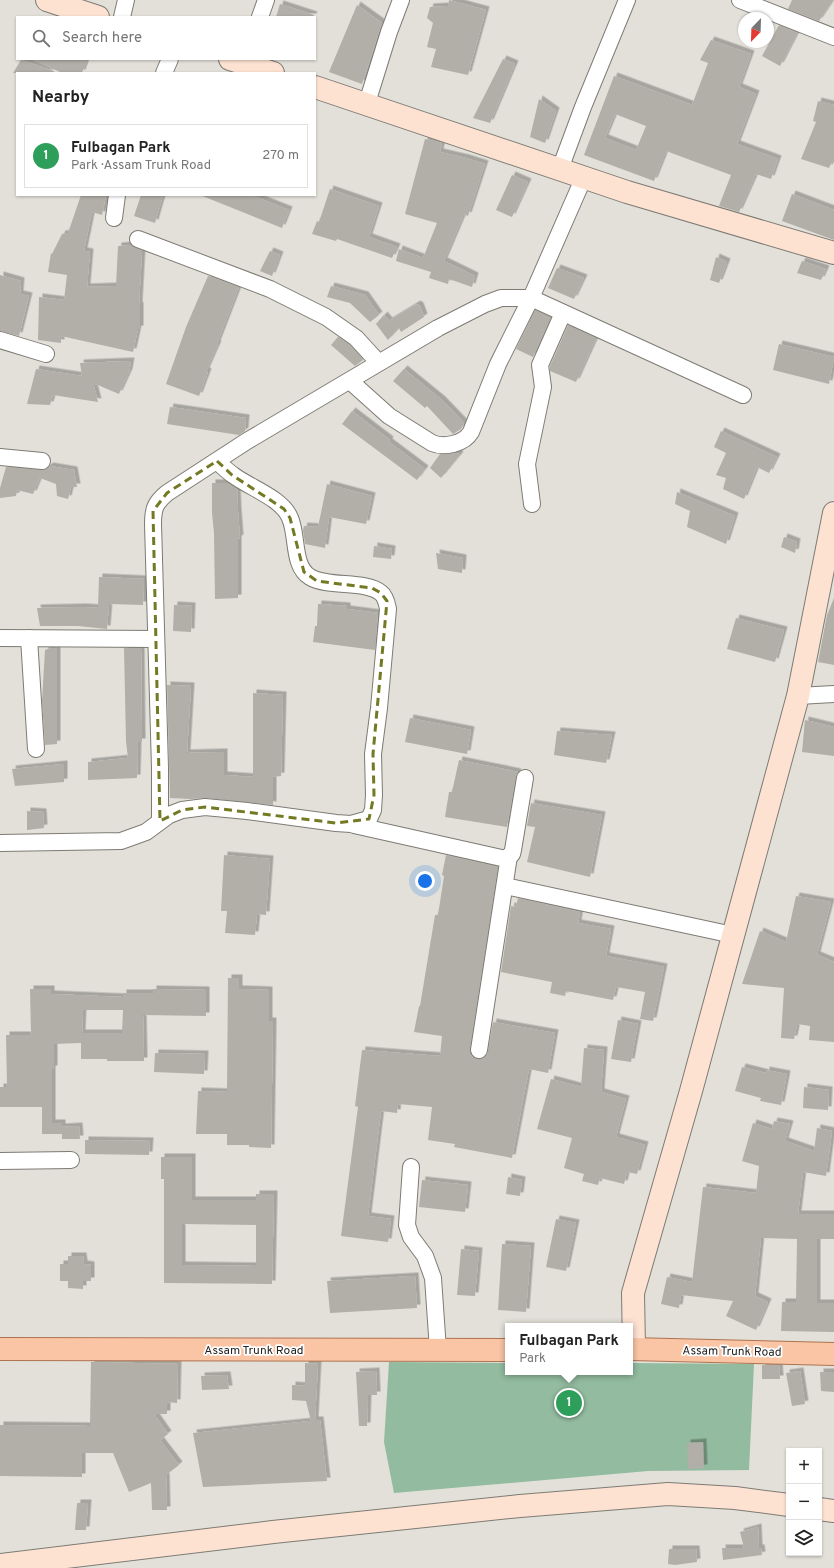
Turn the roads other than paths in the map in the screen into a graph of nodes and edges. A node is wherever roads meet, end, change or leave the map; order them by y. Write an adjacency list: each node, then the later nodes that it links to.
1 (46, 0): 7 (main road)
2 (126, 0): 8 (street)
3 (266, 0): 9 (street)
4 (402, 0): 16 (street)
5 (627, 0): 17 (street)
6 (740, 0): 10 (street)
7 (95, 16)
8 (122, 16)
9 (260, 16)
10 (834, 37)
11 (170, 60): 13 (street)
12 (241, 61): 14 (main road)
13 (164, 72)
14 (270, 72)
15 (316, 87): 16 (main road)
16 (367, 103): 17 (main road)
17 (560, 169): 18 (main road)
18 (584, 177): 22 (main road); 23 (street)
19 (117, 196): 20 (street)
20 (114, 218)
21 (138, 239): 27 (street)
22 (834, 253)
23 (531, 298): 24 (street); 27 (street); 28 (street)
24 (563, 313): 29 (street); 33 (street)
25 (0, 340): 26 (street)
26 (46, 354)
27 (378, 362): 28 (street)
28 (350, 381): 31 (street)
29 (743, 395)
30 (0, 457): 32 (street)
31 (223, 457): 37 (street); 43 (street)
32 (42, 460)
33 (532, 504)
34 (834, 513): 39 (main road)
35 (0, 638): 36 (street)
36 (29, 638): 37 (street); 40 (street)
37 (156, 639): 42 (street)
38 (834, 694): 39 (street)
39 (798, 696): 47 (main road)
40 (36, 749)
41 (525, 778): 45 (street)
42 (160, 821): 43 (street); 44 (street)
43 (351, 824): 45 (street)
44 (0, 843)
45 (509, 856): 46 (street)
46 (505, 886): 47 (street); 48 (street)
47 (733, 935): 52 (main road)
48 (479, 1050)
49 (71, 1160): 50 (street)
50 (0, 1161)
51 (411, 1167): 55 (street)
52 (632, 1323)
53 (0, 1349): 55 (main road, Assam Trunk Road)
54 (633, 1349): 57 (main road, Assam Trunk Road)
55 (438, 1350): 56 (main road, Assam Trunk Road)
56 (505, 1350)
57 (834, 1354)
58 (786, 1505): 61 (main road)
59 (822, 1509): 60 (main road)
60 (834, 1511)
61 (0, 1566)

